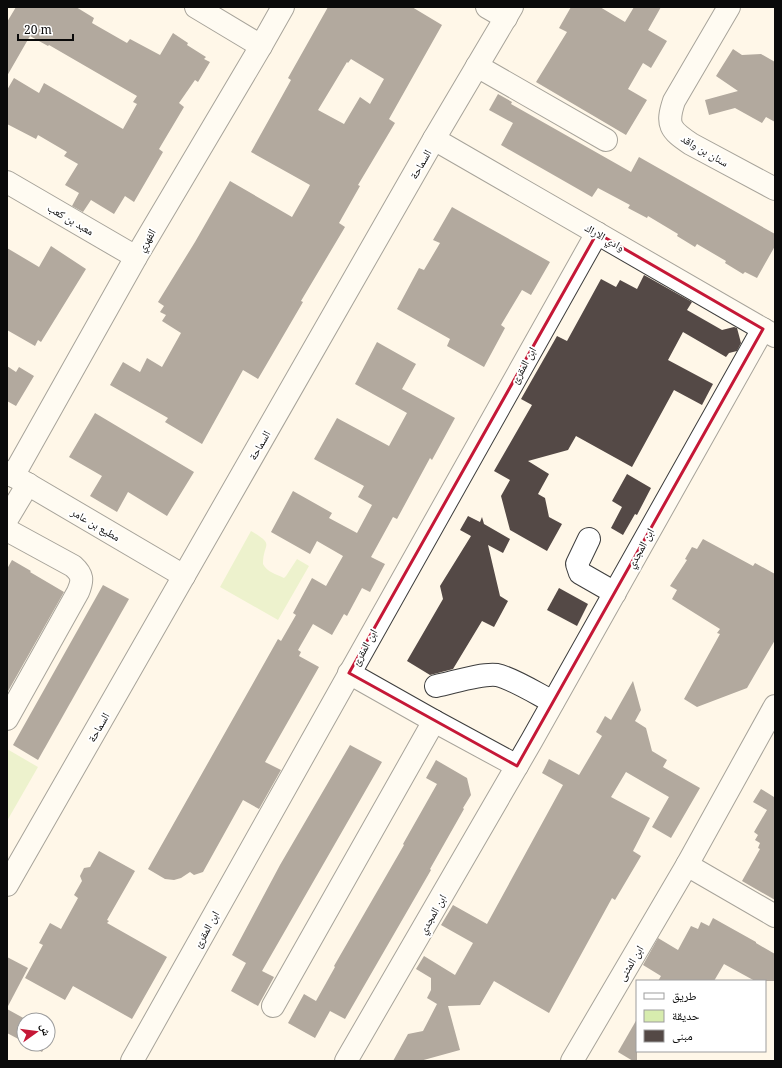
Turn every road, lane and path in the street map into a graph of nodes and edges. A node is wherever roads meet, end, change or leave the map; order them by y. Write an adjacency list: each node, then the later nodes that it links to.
1 (196, 7): 6 (street)
2 (283, 7): 6 (street, الفهري)
3 (487, 7): 5 (street)
4 (729, 7): 11 (street, سنان بن واقد)
5 (509, 12): 7 (street, السماحة)
6 (261, 46): 13 (street, الفهري)
7 (477, 66): 8 (street, السماحة); 9 (street)
8 (434, 139): 12 (street, وادي الاراك); 19 (street, السماحة)
9 (606, 140)
10 (7, 182): 13 (street, معبد بن كعب)
11 (775, 189)
12 (597, 233): 14 (street, وادي الاراك); 21 (street, ابن المقرئ)
13 (136, 257): 15 (street, الفهري)
14 (769, 333): 20 (street, ابن المجدي)
15 (16, 477): 16 (street, الفهري); 19 (street, مطيع بن عامر)
16 (7, 519)
17 (7, 530): 25 (street)
18 (589, 539): 20 (street)
19 (184, 576): 29 (street, السماحة)
20 (615, 593): 23 (street, ابن المجدي)
21 (349, 673): 26 (street); 32 (street, ابن المقرئ)
22 (436, 686): 23 (street)
23 (554, 702): 27 (street, ابن المجدي)
24 (775, 706): 28 (street, ابن المثنى)
25 (7, 719)
26 (434, 721): 27 (street); 31 (street)
27 (517, 766): 33 (street, ابن المجدي)
28 (687, 866): 30 (street); 34 (street, ابن المثنى)
29 (7, 885)
30 (775, 916)
31 (273, 1006)
32 (132, 1061)
33 (346, 1061)
34 (572, 1061)

